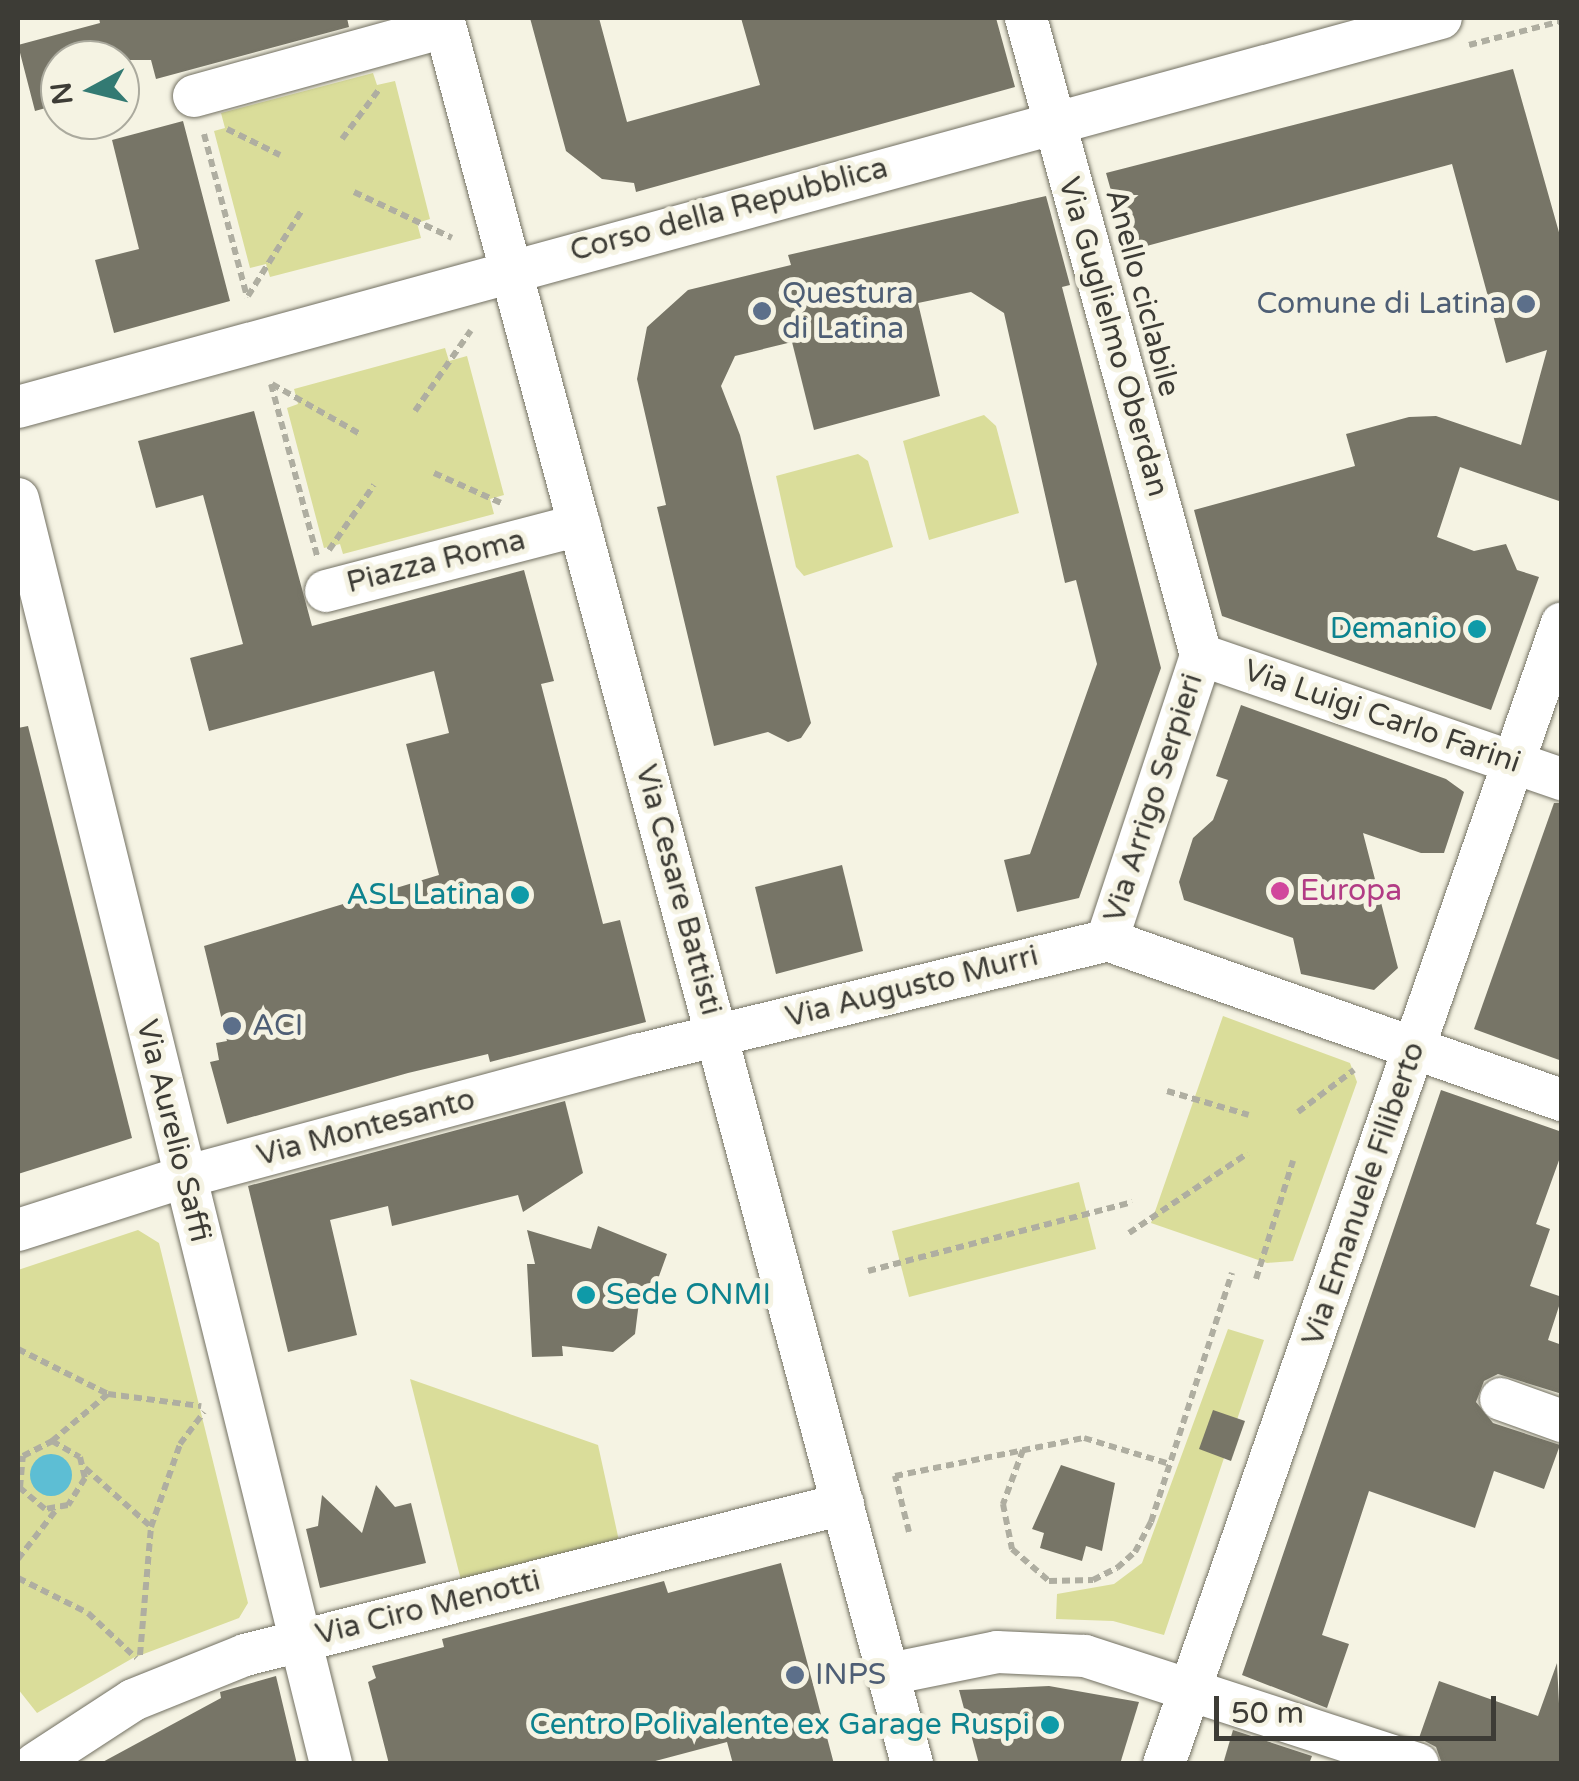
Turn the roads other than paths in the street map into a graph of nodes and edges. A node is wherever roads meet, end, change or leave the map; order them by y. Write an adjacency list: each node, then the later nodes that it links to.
1 (1026, 18): 5 (street, Via Guglielmo Oberdan)
2 (444, 22): 4 (street); 6 (street, Via Cesare Battisti)
3 (1450, 33): 5 (street, Corso della Repubblica)
4 (196, 105)
5 (1054, 122): 6 (street, Corso della Repubblica); 12 (street, Via Guglielmo Oberdan)
6 (510, 270): 7 (street, Corso della Repubblica); 9 (street, Via Cesare Battisti)
7 (18, 406)
8 (18, 499): 19 (street, Via Aurelio Saffi)
9 (580, 525): 10 (street, Piazza Roma); 16 (street, Via Cesare Battisti)
10 (322, 578)
11 (1562, 623): 13 (street, Via Emanuele Filiberto)
12 (1201, 655): 13 (street, Via Luigi Carlo Farini); 15 (street, Via Arrigo Serpieri)
13 (1512, 761): 14 (street, Via Luigi Carlo Farini); 17 (street, Via Emanuele Filiberto)
14 (1562, 779)
15 (1107, 940): 16 (street, Via Augusto Murri); 17 (street)
16 (717, 1035): 19 (street, Via Montesanto); 23 (street, Via Cesare Battisti)
17 (1416, 1047): 18 (street); 26 (street, Via Emanuele Filiberto)
18 (1562, 1100)
19 (184, 1177): 20 (street, Via Montesanto); 24 (street, Via Aurelio Saffi)
20 (18, 1230)
21 (1500, 1400): 22 (street)
22 (1562, 1421)
23 (843, 1504): 24 (street, Via Ciro Menotti); 25 (street, Via Cesare Battisti)
24 (300, 1640): 27 (street, Via Ciro Menotti); 28 (street, Via Aurelio Saffi)
25 (889, 1674): 26 (street); 29 (street, Via Cesare Battisti)
26 (1190, 1686): 30 (street, Via Emanuele Filiberto); 31 (street)
27 (34, 1764)
28 (331, 1764)
29 (912, 1764)
30 (1164, 1764)
31 (1418, 1764)

